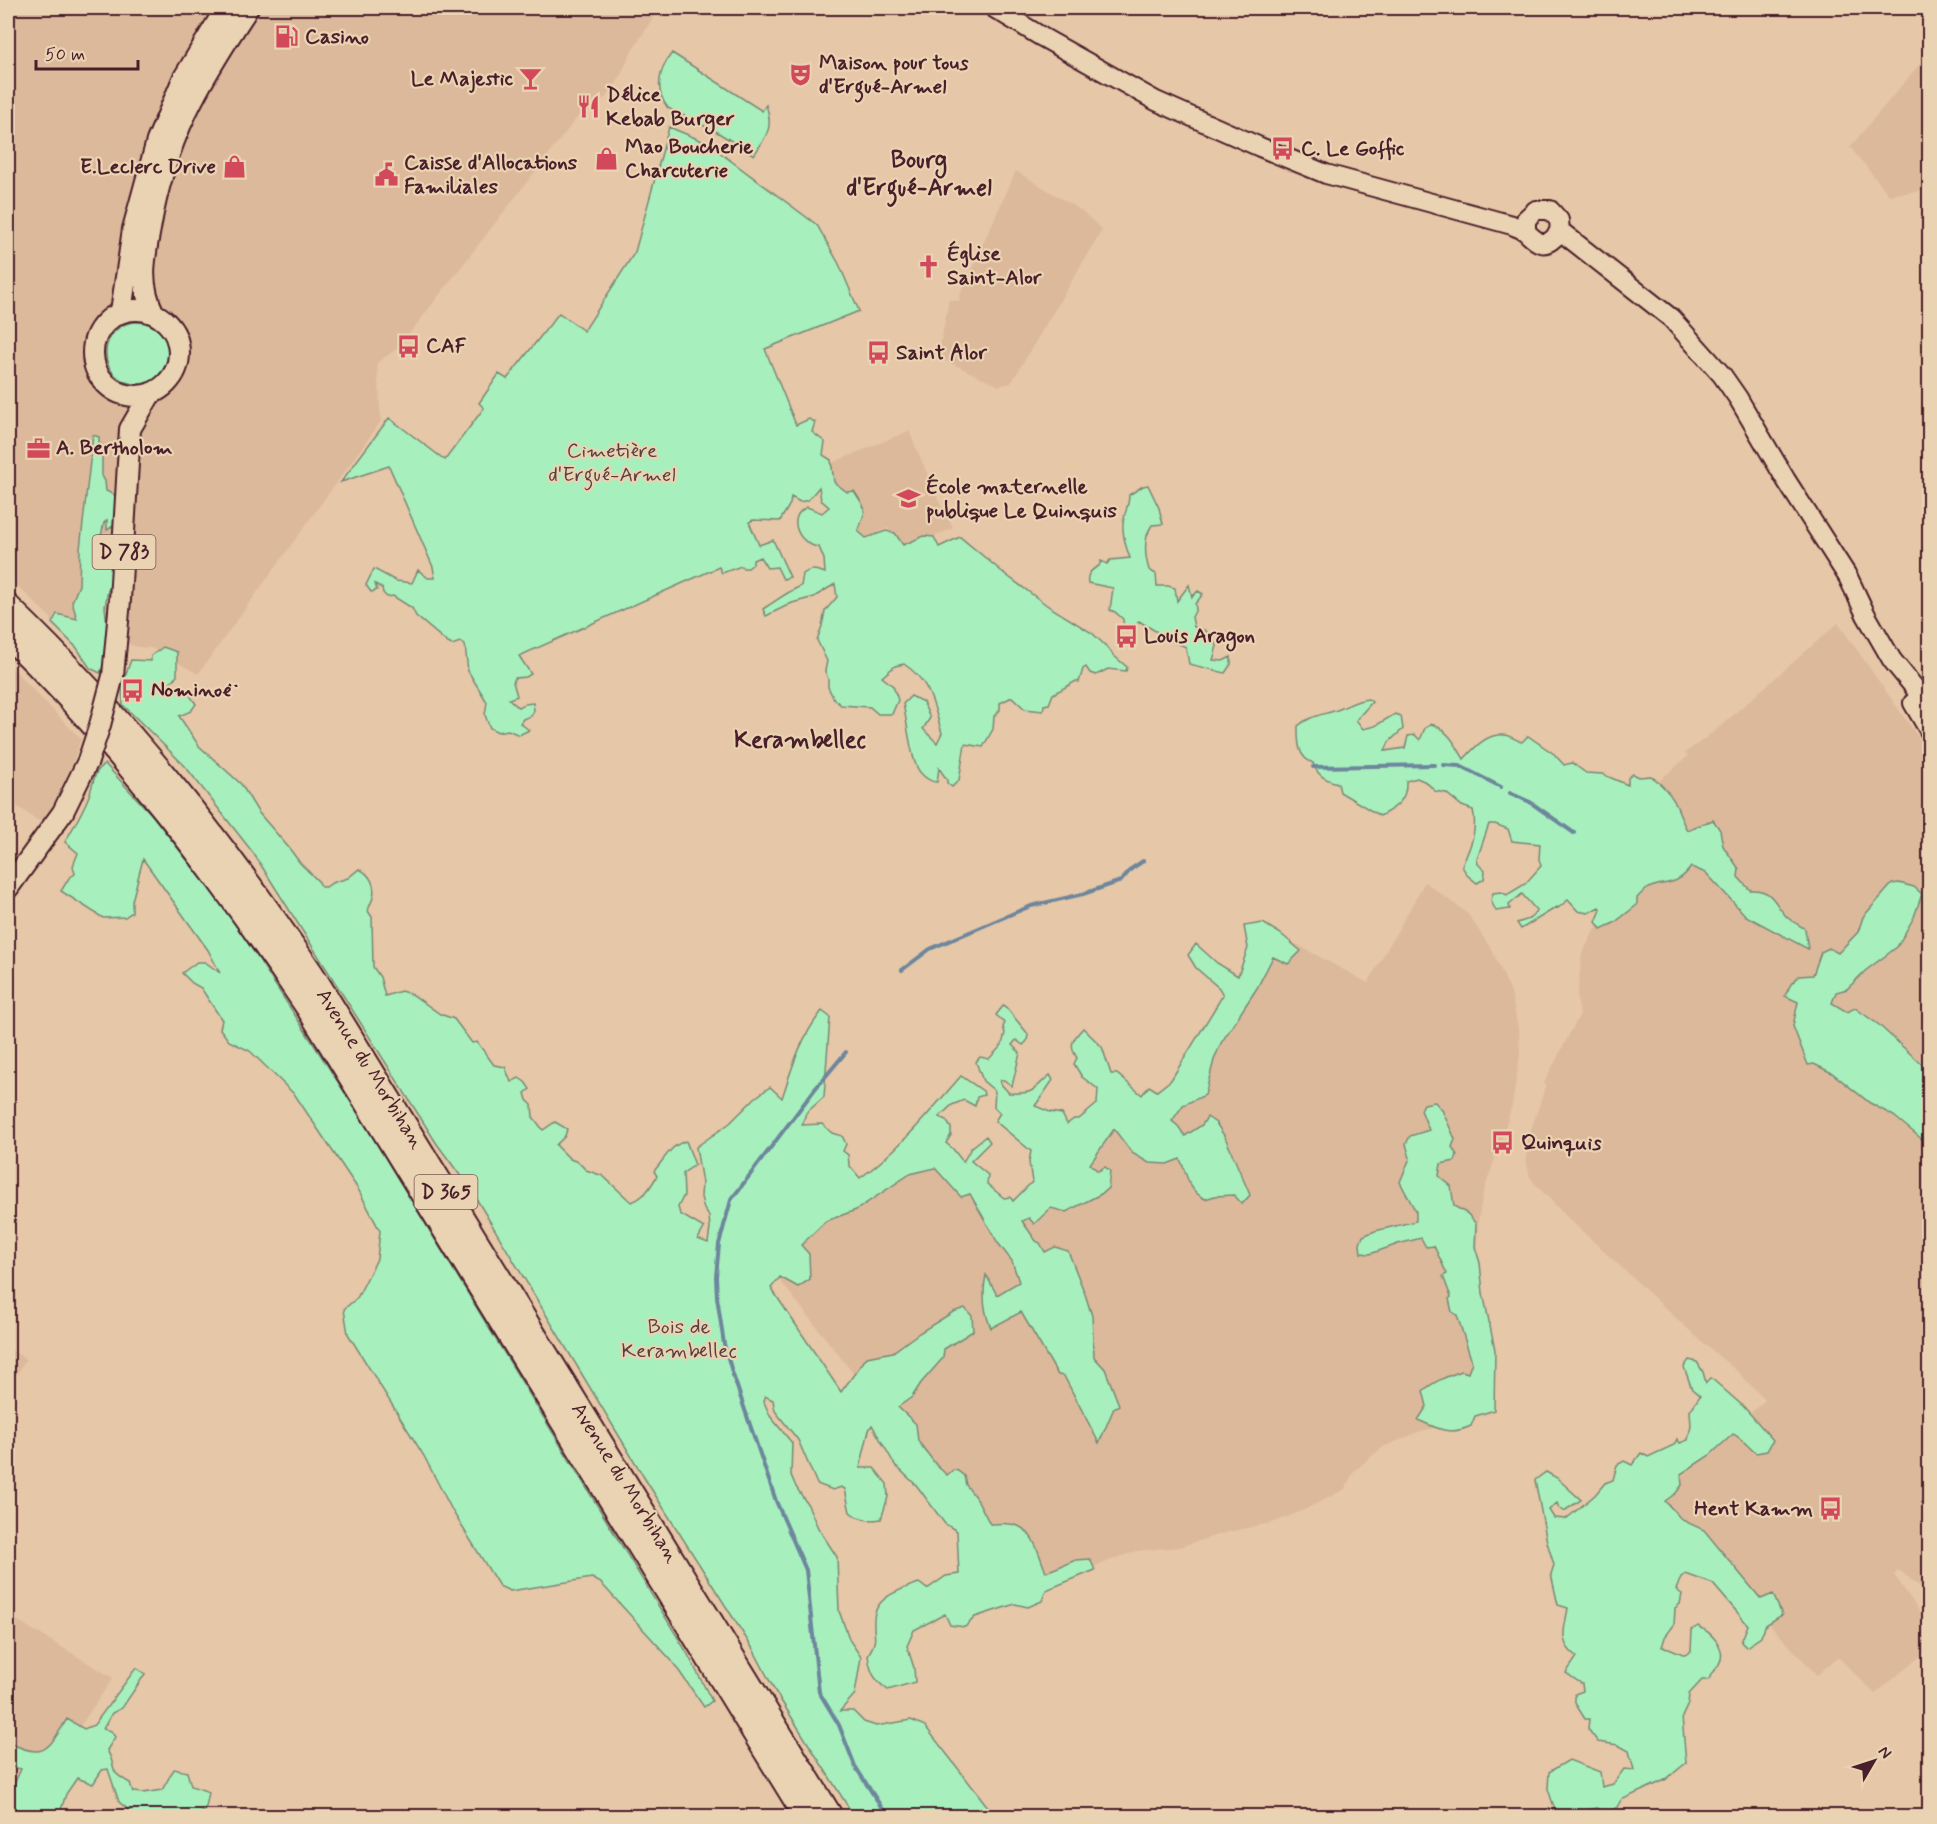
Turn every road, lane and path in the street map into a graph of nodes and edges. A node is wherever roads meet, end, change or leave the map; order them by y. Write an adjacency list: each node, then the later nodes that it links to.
1 (226, 8): 8 (main road)
2 (248, 8): 9 (main road)
3 (994, 8): 5 (street)
4 (1530, 214): 5 (street); 6 (street); 7 (street)
5 (1483, 216): 6 (street)
6 (1526, 232): 7 (street)
7 (1555, 236): 13 (street)
8 (121, 312): 9 (main road); 10 (main road)
9 (154, 314): 11 (main road)
10 (114, 389): 11 (main road); 12 (main road, D 783)
11 (151, 393): 12 (main road, D 783)
12 (130, 429): 18 (main road, D 783, bridge)
13 (1786, 480): 16 (street); 17 (street)
14 (8, 607): 20 (highway, Avenue du Morbihan / D 365)
15 (8, 635): 19 (highway, Avenue du Morbihan / D 365)
16 (1929, 713)
17 (1929, 732)
18 (8, 888)
19 (806, 1816)
20 (830, 1816)

